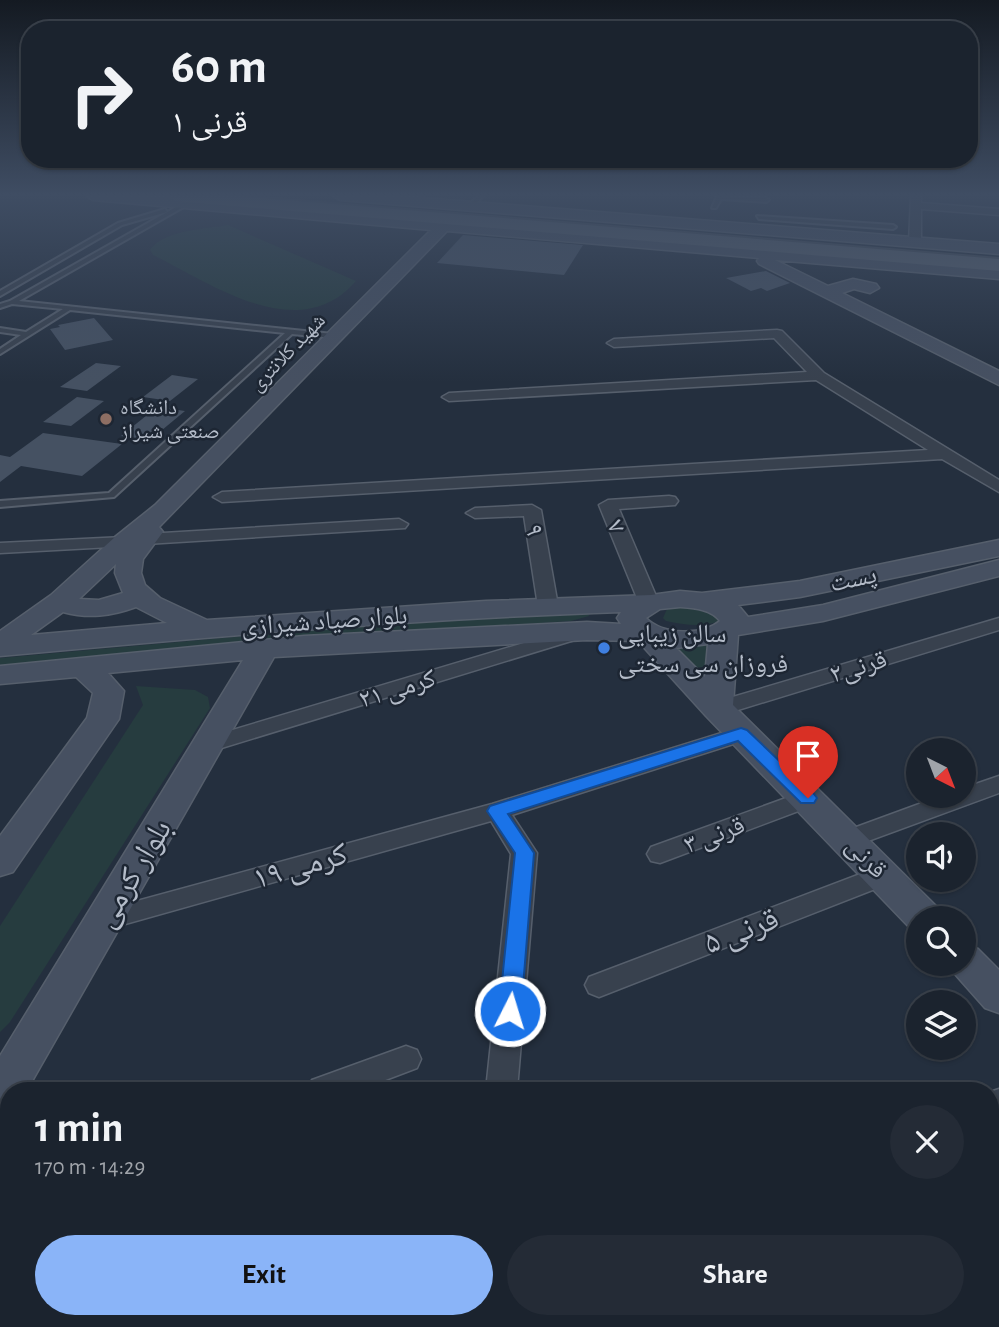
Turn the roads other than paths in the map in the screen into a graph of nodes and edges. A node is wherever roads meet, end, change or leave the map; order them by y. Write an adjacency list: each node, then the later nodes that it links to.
1 (65, 258): 13 (lane)
2 (88, 258): 14 (lane)
3 (414, 258): 24 (main road, شهید کلانتری)
4 (758, 258): 16 (main road)
5 (819, 258): 10 (main road)
6 (959, 258): 9 (main road)
7 (967, 258): 9 (main road)
8 (984, 258): 9 (main road)
9 (975, 259): 11 (main road)
10 (903, 265): 12 (main road); 15 (main road)
11 (999, 265)
12 (999, 274)
13 (33, 277): 14 (lane); 17 (lane)
14 (52, 278): 18 (lane)
15 (870, 288): 16 (main road); 27 (main road)
16 (832, 293): 29 (main road)
17 (0, 294)
18 (12, 302): 19 (lane); 20 (lane)
19 (0, 306)
20 (68, 309): 22 (lane); 23 (lane)
21 (0, 330): 23 (lane)
22 (290, 332): 24 (lane); 35 (lane)
23 (27, 334): 26 (lane)
24 (333, 336): 38 (main road, شهید کلانتری)
25 (614, 343): 28 (street)
26 (0, 352)
27 (999, 359)
28 (819, 376): 30 (street); 31 (street)
29 (999, 379)
30 (449, 397)
31 (946, 454): 32 (street); 33 (street)
32 (999, 487)
33 (222, 497)
34 (669, 501): 46 (street, ۷)
35 (0, 504)
36 (475, 513): 47 (street, ۹)
37 (400, 524): 38 (street)
38 (135, 540): 39 (street); 43 (main road); 44 (main road, شهید کلانتری)
39 (0, 548)
40 (999, 548): 42 (main road, پست)
41 (999, 568): 48 (main road, پست)
42 (800, 589): 45 (main road, پست); 48 (main road)
43 (138, 597): 44 (main road); 51 (main road)
44 (61, 601): 55 (main road, شهید کلانتری)
45 (705, 601): 46 (main road, پست); 52 (main road)
46 (649, 603): 49 (main road, بلوار صیاد شیرازی); 53 (main road)
47 (548, 606): 49 (main road, بلوار صیاد شیرازی); 51 (main road, بلوار صیاد شیرازی)
48 (823, 613): 52 (main road, پست)
49 (584, 618): 53 (main road, بلوار صیاد شیرازی); 54 (main road, بلوار صیاد شیرازی); 59 (street, کرمی ۲۱)
50 (999, 624): 57 (street, قرنی۲)
51 (202, 628): 55 (main road, بلوار صیاد شیرازی)
52 (727, 630): 53 (main road, پست); 57 (main road)
53 (647, 634): 57 (main road, قرنی)
54 (264, 649): 56 (main road, بلوار صیاد شیرازی); 59 (main road, بلوار کرمی)
55 (0, 664): 56 (main road, بلوار صیاد شیرازی)
56 (83, 667): 65 (main road)
57 (717, 709): 58 (main road, قرنی)
58 (741, 734): 61 (main road, قرنی); 62 (street, کرمی ۱۹)
59 (207, 745): 68 (main road, بلوار کرمی)
60 (999, 785): 63 (street)
61 (808, 798): 63 (main road, قرنی); 64 (street, قرنی ۳)
62 (496, 811): 68 (street, کرمی ۱۹); 75 (street)
63 (849, 839): 66 (main road, قرنی)
64 (660, 854)
65 (0, 863)
66 (884, 875): 67 (main road, قرنی); 70 (street, قرنی ۵)
67 (913, 906)
68 (104, 920): 73 (main road, بلوار کرمی)
69 (976, 972): 71 (main road)
70 (599, 985)
71 (999, 996)
72 (406, 1059): 74 (street)
73 (7, 1082)
74 (344, 1082)
75 (503, 1082)

